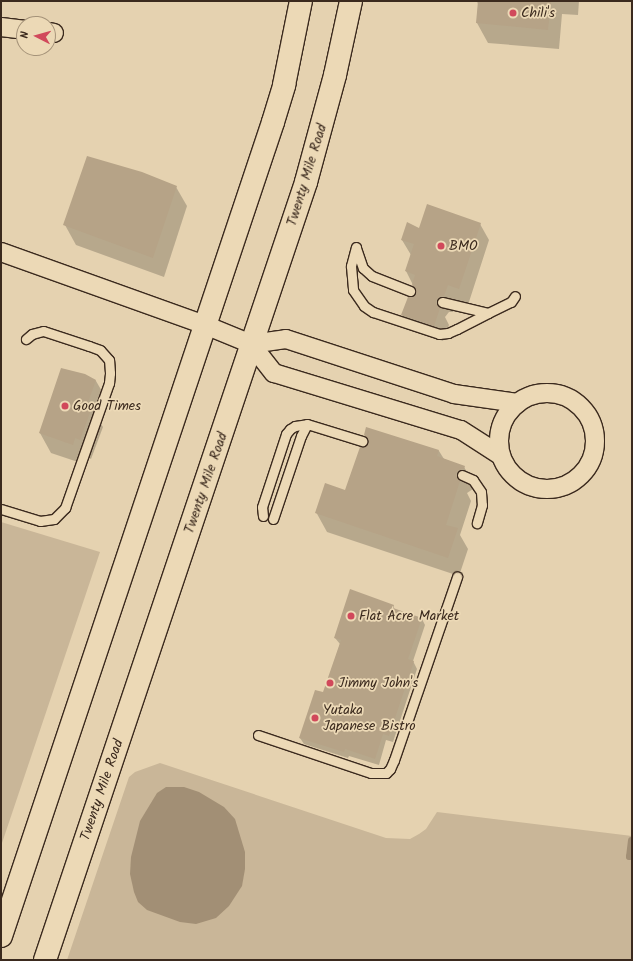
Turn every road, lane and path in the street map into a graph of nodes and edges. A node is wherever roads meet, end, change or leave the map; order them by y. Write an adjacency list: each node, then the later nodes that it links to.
1 (301, 1): 10 (main road)
2 (351, 1): 12 (main road, Twenty Mile Road)
3 (1, 27): 4 (street)
4 (16, 29)
5 (1, 252): 10 (street)
6 (410, 291): 9 (lane)
7 (515, 296): 9 (lane)
8 (442, 302): 9 (lane)
9 (488, 313)
10 (205, 325): 12 (street); 24 (main road)
11 (26, 339): 18 (lane)
12 (251, 344): 13 (street); 16 (street); 25 (main road, Twenty Mile Road)
13 (517, 403): 16 (street); 16 (street)
14 (307, 424): 15 (lane); 19 (lane); 20 (lane)
15 (362, 441)
16 (500, 455)
17 (462, 475): 21 (lane)
18 (1, 509)
19 (263, 516)
20 (273, 519)
21 (476, 523)
22 (456, 577): 23 (lane)
23 (258, 735)
24 (1, 936)
25 (45, 960)

